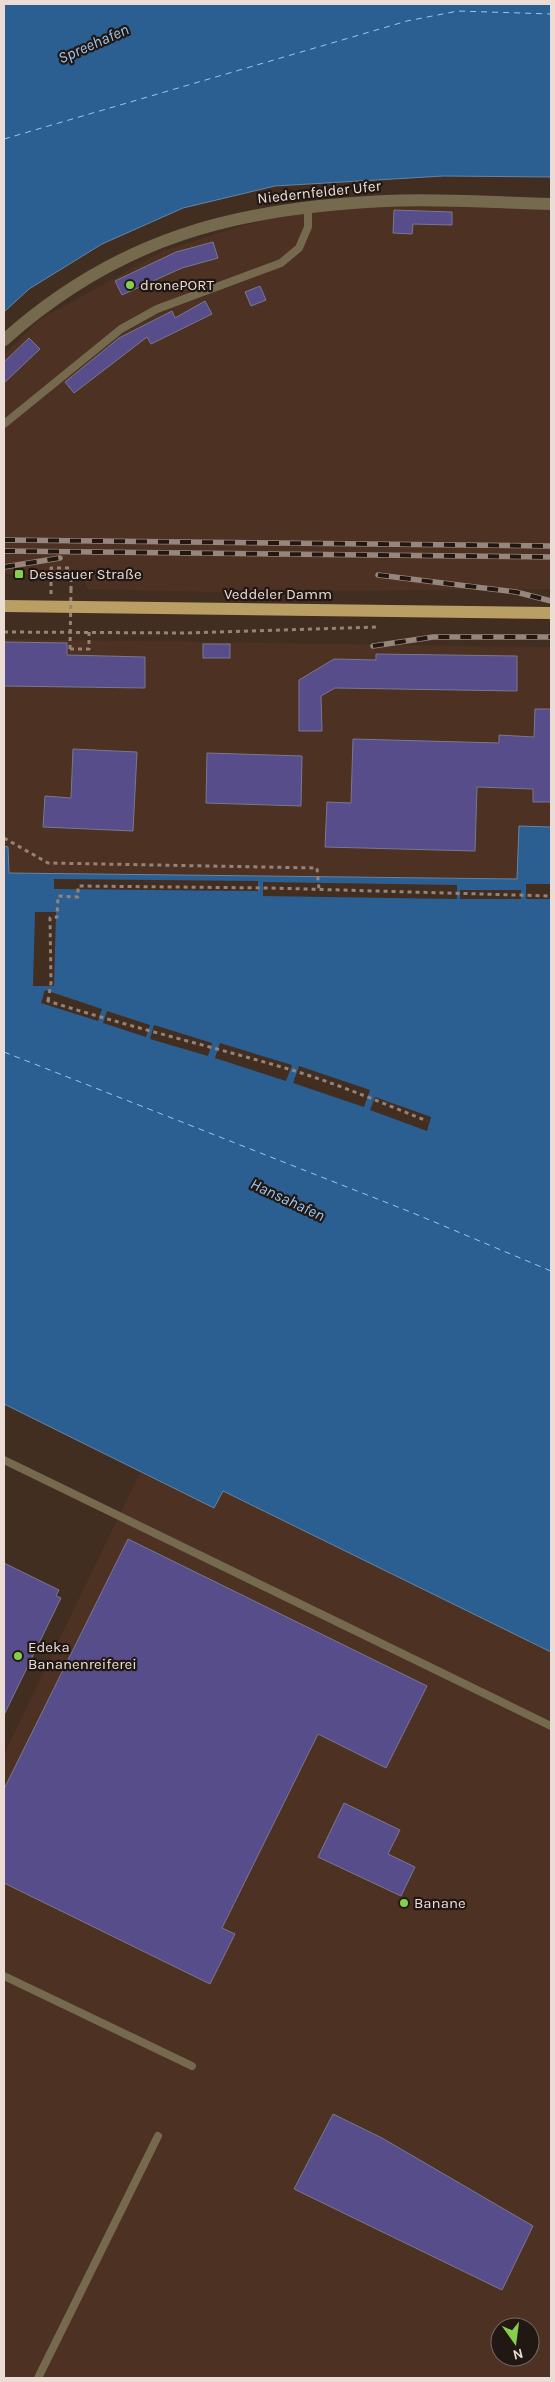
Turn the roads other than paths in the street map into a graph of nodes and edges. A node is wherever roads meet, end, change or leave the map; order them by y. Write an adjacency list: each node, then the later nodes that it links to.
1 (551, 204): 2 (street, Niedernfelder Ufer)
2 (308, 206): 3 (street, Niedernfelder Ufer); 4 (lane)
3 (4, 340)
4 (4, 424)
5 (4, 606): 6 (main road, Veddeler Damm)
6 (551, 613)
7 (4, 1460): 8 (lane)
8 (551, 1726)
9 (4, 1976): 10 (lane)
10 (192, 2066)
11 (158, 2136): 12 (lane)
12 (38, 2378)

